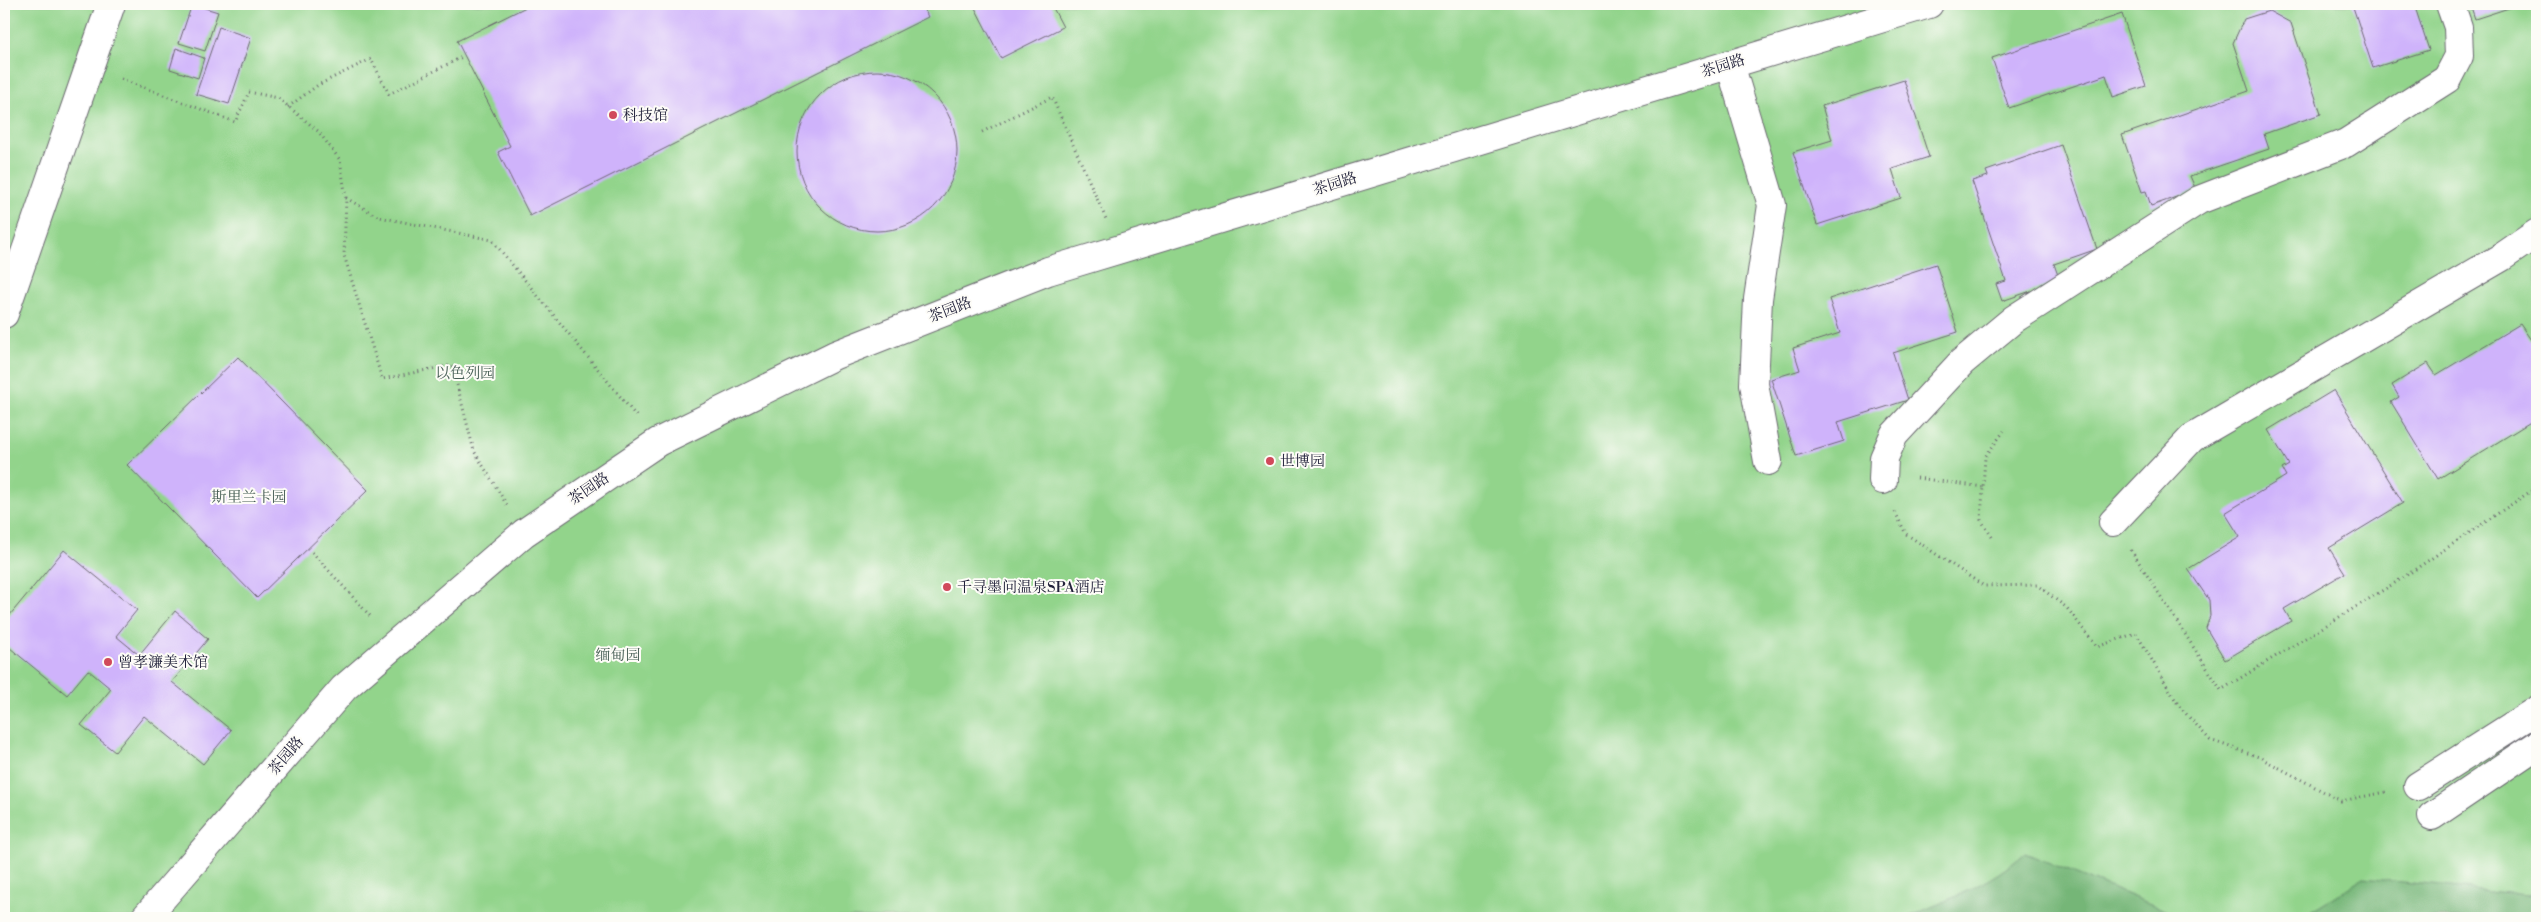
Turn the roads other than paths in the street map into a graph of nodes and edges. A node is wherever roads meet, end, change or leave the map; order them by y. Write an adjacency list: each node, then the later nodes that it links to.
1 (111, 4): 6 (lane)
2 (1928, 4): 4 (lane, 茶园路)
3 (2450, 4): 8 (lane)
4 (1730, 64): 7 (lane); 14 (lane, 茶园路)
5 (2537, 233): 9 (lane)
6 (4, 314)
7 (1768, 461)
8 (1883, 480)
9 (2113, 522)
10 (2537, 710): 12 (lane)
11 (2537, 745): 13 (lane)
12 (2418, 786)
13 (2432, 816)
14 (145, 918)

